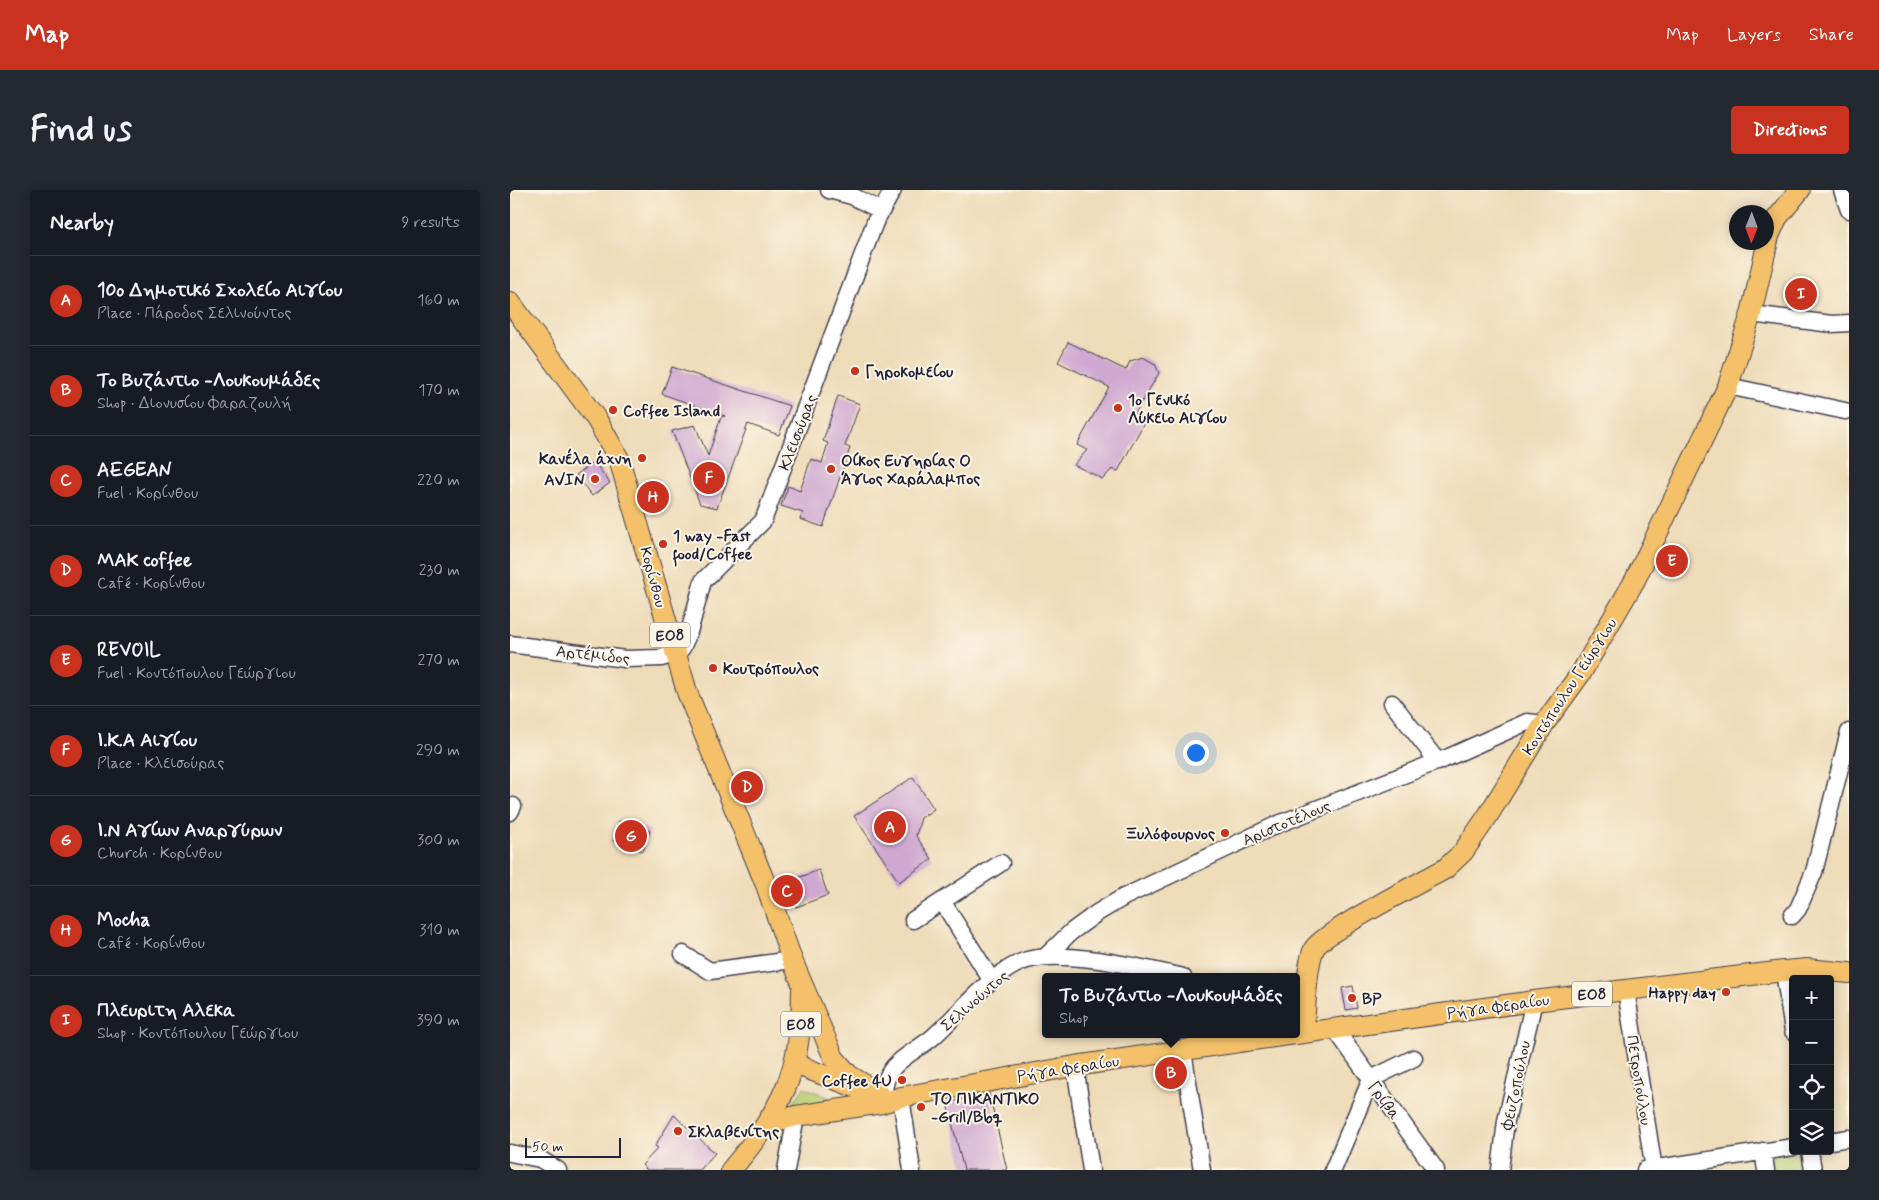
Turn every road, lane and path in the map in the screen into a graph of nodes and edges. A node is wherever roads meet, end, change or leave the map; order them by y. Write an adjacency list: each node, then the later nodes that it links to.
1 (829, 190): 5 (street)
2 (893, 190): 5 (street, Κλεισούρας)
3 (1800, 190): 8 (main road, Κοντόπουλου Γεώργιου)
4 (1842, 190): 6 (street)
5 (880, 210): 13 (street, Κλεισούρας)
6 (1849, 210)
7 (510, 302): 13 (main road, Κορίνθου / ΕΟ8)
8 (1751, 314): 9 (street); 10 (main road, Κοντόπουλου Γεώργιου)
9 (1849, 323)
10 (1728, 386): 11 (street); 15 (main road, Κοντόπουλου Γεώργιου)
11 (1845, 411)
12 (510, 644): 13 (street, Αρτέμιδος)
13 (675, 654): 24 (main road, Κορίνθου / ΕΟ8)
14 (1392, 703): 17 (street)
15 (1544, 724): 17 (street, Αριστοτέλους); 32 (main road, Κοντόπουλου Γεώργιου)
16 (1849, 732): 20 (street)
17 (1438, 762): 23 (street, Αριστοτέλους)
18 (1001, 863): 19 (street)
19 (942, 901): 21 (street); 28 (street)
20 (1792, 916)
21 (913, 920)
22 (683, 954): 24 (street)
23 (1045, 957): 26 (street, Σελινούντος); 28 (street, Σελινούντος)
24 (792, 960): 29 (main road, Κορίνθου / ΕΟ8)
25 (1784, 970): 27 (main road, Ρήγα Φεραίου / ΕΟ8); 30 (main road, Ρήγα Φεραίου / ΕΟ8); 34 (street)
26 (1166, 973)
27 (1849, 973)
28 (992, 980): 43 (street, Σελινούντος)
29 (802, 985): 33 (main road, Κορίνθου / ΕΟ8); 41 (main road, Κορίνθου / ΕΟ8)
30 (1626, 990): 31 (main road, Ρήγα Φεραίου / ΕΟ8); 61 (street, Πετροπούλου)
31 (1534, 1001): 35 (main road, Ρήγα Φεραίου / ΕΟ8); 60 (street, Φευζοπούλου)
32 (1301, 1004)
33 (814, 1009): 41 (main road, ΕΟ8); 43 (main road, ΕΟ8)
34 (1791, 1020)
35 (1335, 1029): 36 (main road, Ρήγα Φεραίου / ΕΟ8); 42 (street, Γρίβα)
36 (1300, 1034)
37 (1269, 1038): 38 (main road, Ρήγα Φεραίου / ΕΟ8)
38 (1183, 1050): 40 (main road, Ρήγα Φεραίου / ΕΟ8); 57 (street)
39 (1414, 1058): 42 (street)
40 (1075, 1066): 43 (main road, Ρήγα Φεραίου / ΕΟ8); 56 (street)
41 (799, 1072): 43 (main road, ΕΟ8); 45 (main road)
42 (1370, 1079): 58 (street); 59 (street, Γρίβα)
43 (884, 1097): 44 (main road, Ρήγα Φεραίου); 55 (street)
44 (796, 1116): 45 (main road, Ρήγα Φεραίου); 54 (street)
45 (770, 1119): 53 (main road)
46 (1849, 1138): 47 (street)
47 (1834, 1140)
48 (1789, 1148): 49 (street)
49 (1763, 1151): 61 (street); 62 (street)
50 (510, 1153): 52 (street)
51 (1811, 1155): 63 (street)
52 (558, 1170)
53 (731, 1170)
54 (786, 1170)
55 (912, 1170)
56 (1091, 1170)
57 (1202, 1170)
58 (1333, 1170)
59 (1436, 1170)
60 (1500, 1170)
61 (1651, 1170)
62 (1766, 1170)
63 (1813, 1170)

